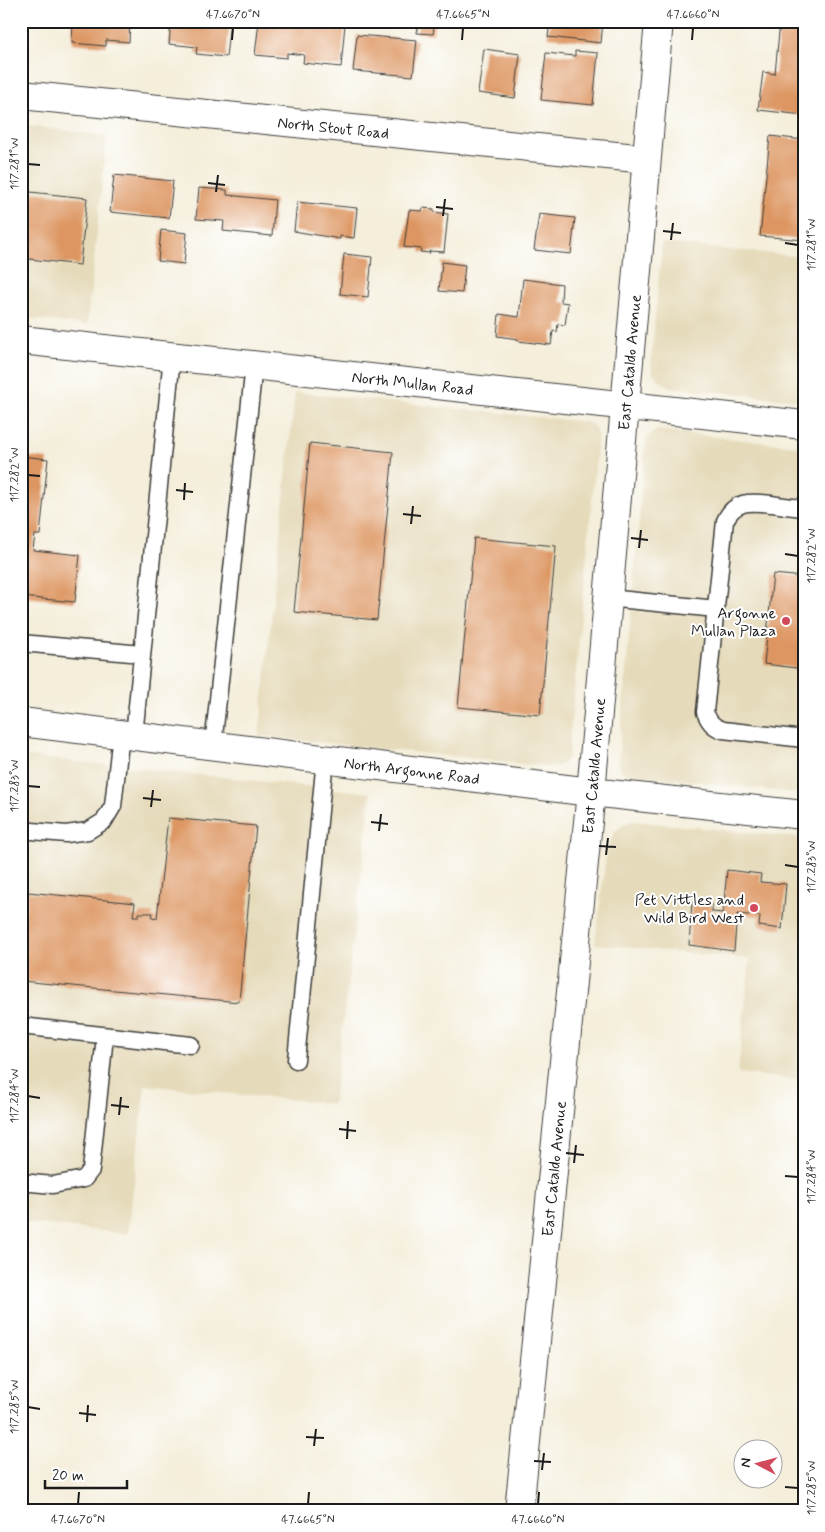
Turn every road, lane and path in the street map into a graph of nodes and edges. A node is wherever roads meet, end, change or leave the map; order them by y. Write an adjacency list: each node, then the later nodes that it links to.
1 (659, 21): 3 (street, East Cataldo Avenue)
2 (21, 95): 3 (street, North Stout Road)
3 (646, 159): 7 (street, East Cataldo Avenue)
4 (21, 340): 5 (street, North Mullan Road)
5 (172, 356): 6 (street, North Mullan Road); 13 (lane)
6 (254, 365): 7 (street, North Mullan Road); 17 (lane)
7 (624, 405): 8 (street, North Mullan Road); 10 (street, East Cataldo Avenue)
8 (804, 425)
9 (804, 508): 11 (lane)
10 (608, 598): 11 (lane); 19 (street, East Cataldo Avenue)
11 (716, 609): 16 (lane)
12 (21, 643): 13 (lane)
13 (142, 654): 15 (lane)
14 (21, 722): 15 (street, North Argonne Road)
15 (128, 735): 17 (street, North Argonne Road); 21 (lane)
16 (804, 739)
17 (213, 746): 18 (street, North Argonne Road)
18 (325, 759): 19 (street, North Argonne Road); 25 (lane)
19 (591, 792): 20 (street, North Argonne Road); 27 (street, East Cataldo Avenue)
20 (804, 816)
21 (21, 830)
22 (21, 1026): 23 (lane)
23 (105, 1036): 24 (lane); 26 (lane)
24 (191, 1045)
25 (296, 1060)
26 (21, 1182)
27 (519, 1511)

